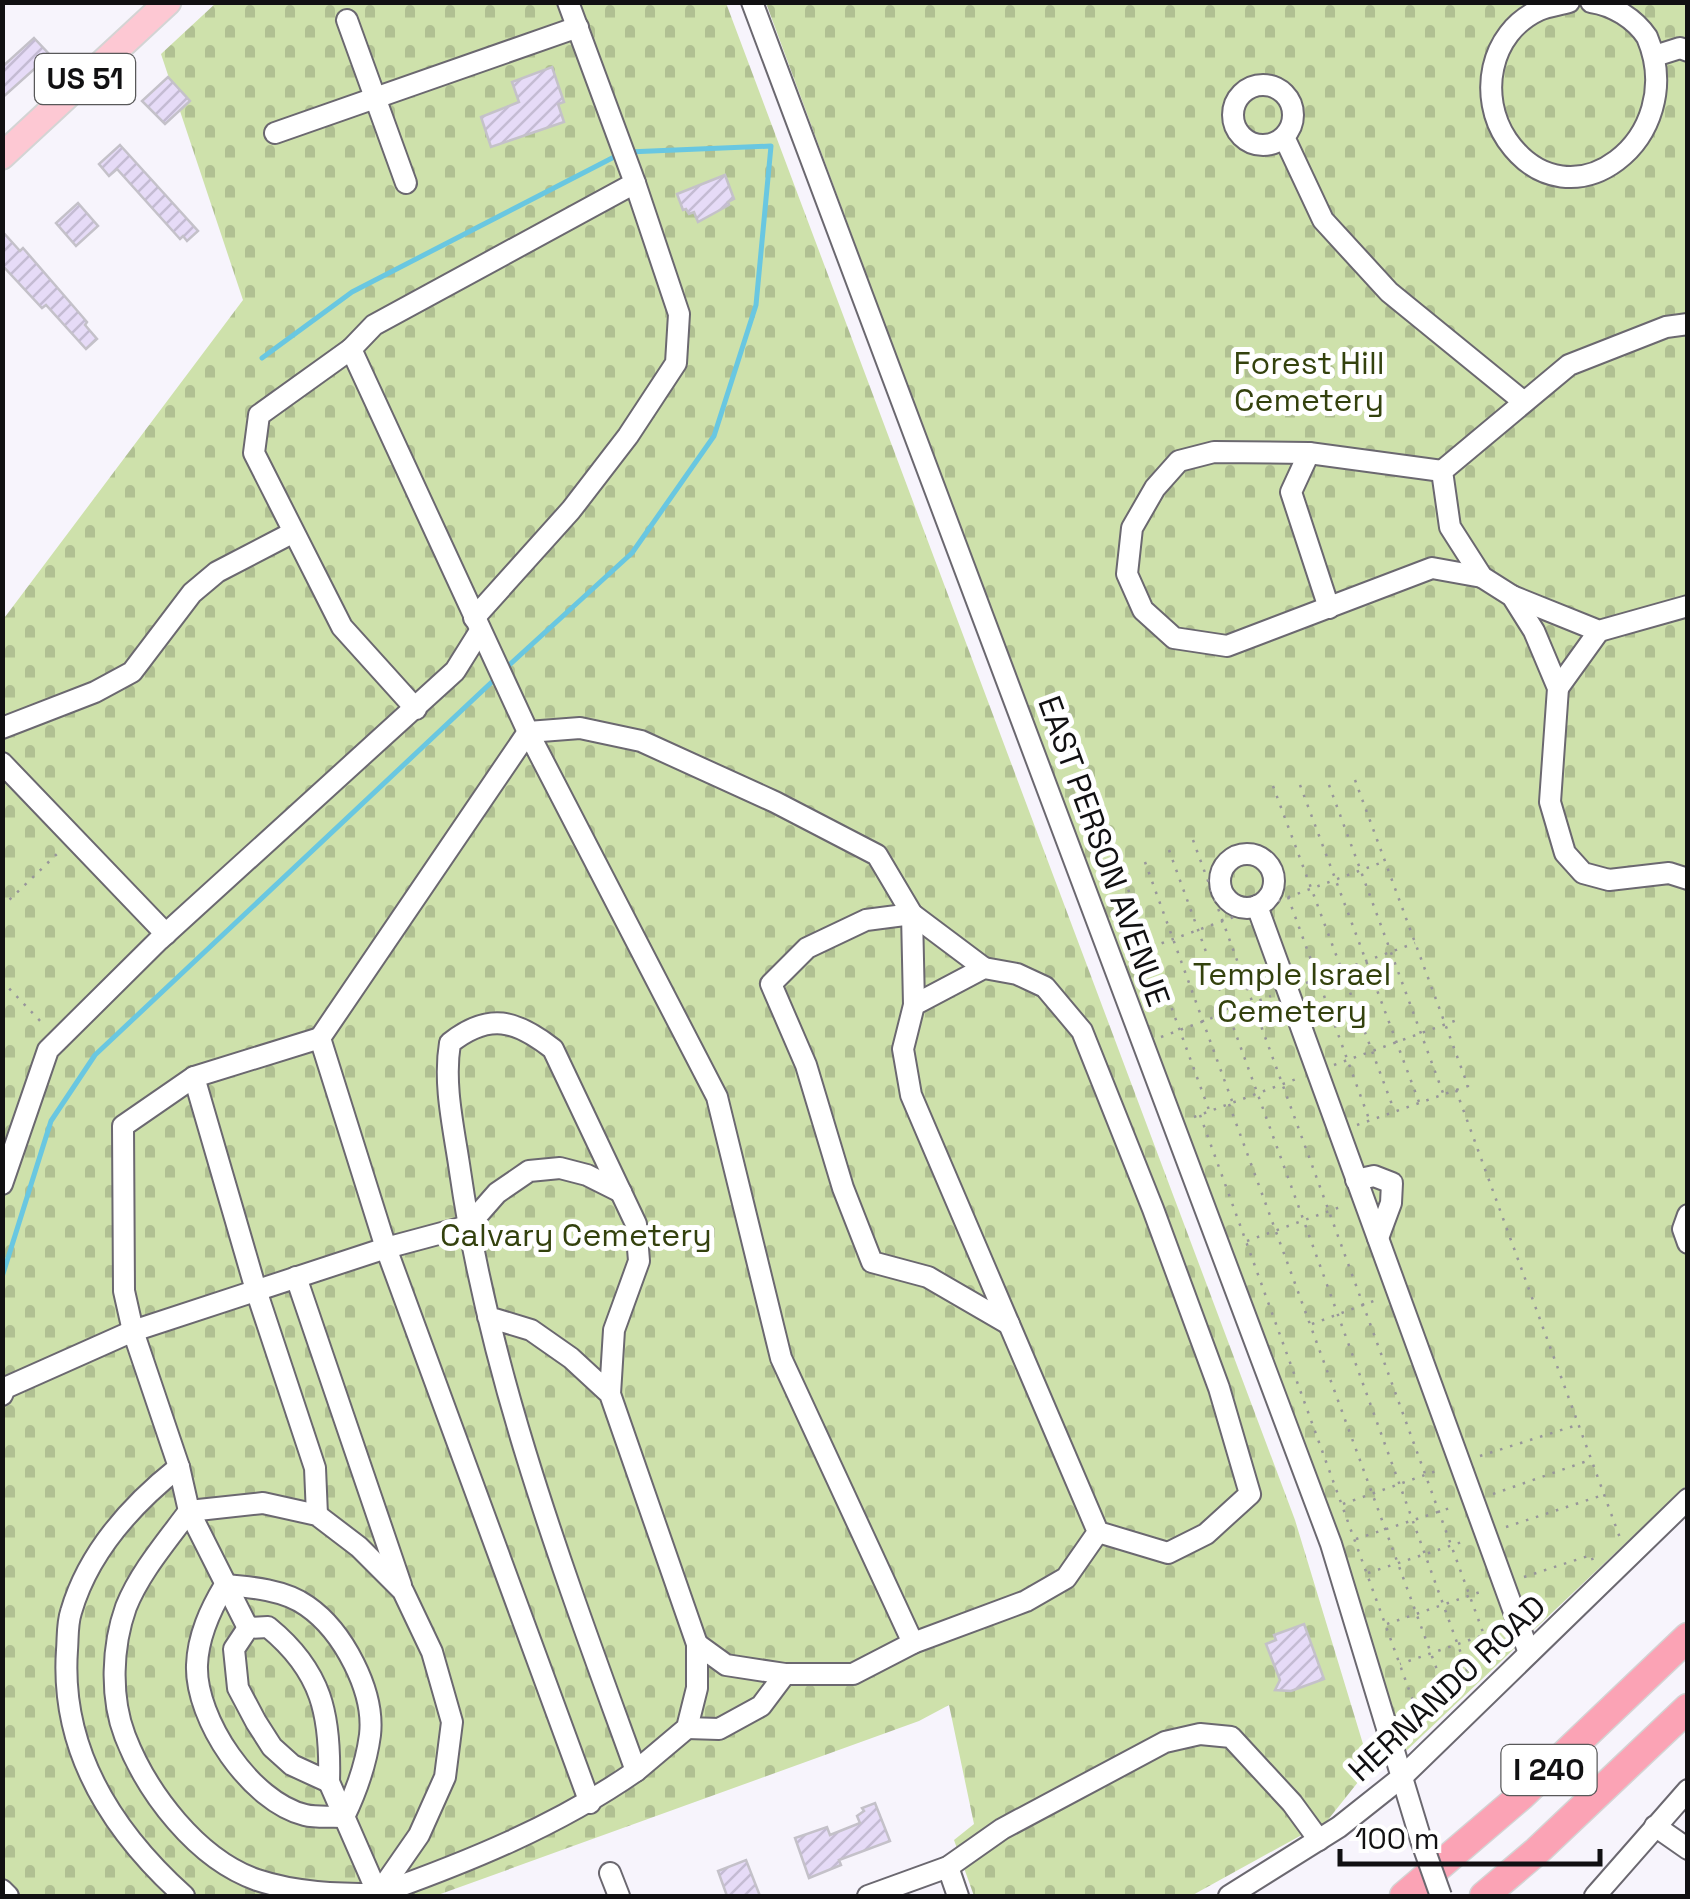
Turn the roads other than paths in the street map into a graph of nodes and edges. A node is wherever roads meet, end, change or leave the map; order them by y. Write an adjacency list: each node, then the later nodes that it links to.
1 (168, 2): 14 (main road, US 51)
2 (568, 2): 8 (street)
3 (752, 2): 73 (street, EAST PERSON AVENUE)
4 (1569, 2): 6 (street)
5 (1591, 2): 10 (street)
6 (1538, 6): 10 (street)
7 (347, 20): 11 (street)
8 (578, 27): 11 (street); 16 (street)
9 (1688, 51): 10 (street)
10 (1658, 55)
11 (375, 98): 12 (street); 15 (street)
12 (276, 133)
13 (1284, 137): 19 (street)
14 (2, 156)
15 (406, 183)
16 (635, 183): 18 (street); 27 (street)
17 (1680, 324): 19 (street)
18 (351, 350): 22 (street); 27 (street)
19 (1524, 402): 21 (street)
20 (1309, 453): 21 (street); 26 (street); 26 (street)
21 (1442, 471): 23 (street)
22 (292, 533): 30 (street); 31 (street)
23 (1482, 577): 24 (street); 26 (street)
24 (1512, 596): 28 (street); 29 (street)
25 (1688, 606): 28 (street)
26 (1329, 608)
27 (477, 624): 30 (street); 32 (street)
28 (1599, 631): 29 (street)
29 (1558, 688): 34 (street)
30 (416, 709): 37 (street)
31 (2, 728)
32 (528, 732): 36 (street); 40 (street); 66 (street)
33 (2, 764): 37 (street)
34 (1688, 879)
35 (1257, 908): 43 (street)
36 (912, 914): 38 (street); 39 (street); 53 (street)
37 (166, 934): 42 (street)
38 (984, 968): 39 (street); 61 (street)
39 (914, 1004): 53 (street)
40 (320, 1038): 41 (street); 49 (street)
41 (194, 1077): 51 (street); 54 (street)
42 (2, 1184)
43 (1360, 1189): 47 (street); 47 (street)
44 (621, 1192): 46 (street); 46 (street); 55 (street)
45 (1688, 1215): 48 (street)
46 (468, 1226): 49 (street); 52 (street)
47 (1378, 1238): 68 (street)
48 (1688, 1242)
49 (386, 1248): 50 (street); 76 (street)
50 (296, 1277): 51 (street); 63 (street)
51 (256, 1290): 54 (street); 60 (street)
52 (488, 1317): 55 (street); 72 (street)
53 (1009, 1324): 61 (street)
54 (133, 1331): 56 (street); 57 (street)
55 (610, 1394): 67 (street)
56 (2, 1396)
57 (179, 1467): 59 (street); 86 (street)
58 (1688, 1499): 68 (street, HERNANDO ROAD)
59 (190, 1511): 60 (street); 62 (street); 84 (street)
60 (317, 1516): 63 (street)
61 (1098, 1532): 66 (street)
62 (225, 1585): 64 (street); 77 (street); 77 (street)
63 (403, 1591): 84 (street)
64 (248, 1628): 74 (street); 74 (street)
65 (1688, 1637): 91 (highway, I 240)
66 (913, 1643): 69 (street)
67 (697, 1644): 69 (street); 71 (street)
68 (1529, 1653): 73 (street, HERNANDO ROAD)
69 (785, 1674): 71 (street)
70 (1688, 1708): 93 (highway, I 240)
71 (687, 1728): 72 (street)
72 (636, 1771): 76 (street)
73 (1402, 1777): 79 (street, HERNANDO ROAD); 92 (street, EAST PERSON AVENUE, bridge)
74 (328, 1782): 77 (street)
75 (1688, 1790): 78 (street)
76 (590, 1803): 84 (street)
77 (344, 1817): 84 (street)
78 (1655, 1826): 80 (street); 94 (street)
79 (1319, 1840): 81 (street); 90 (street, HERNANDO ROAD)
80 (1688, 1849)
81 (948, 1866): 88 (street); 89 (street)
82 (610, 1872): 87 (street)
83 (2, 1890): 85 (street)
84 (375, 1895)
85 (8, 1896)
86 (184, 1896)
87 (619, 1896)
88 (868, 1896)
89 (958, 1896)
90 (1229, 1896)
91 (1404, 1896)
92 (1441, 1896)
93 (1484, 1896)
94 (1595, 1896)

